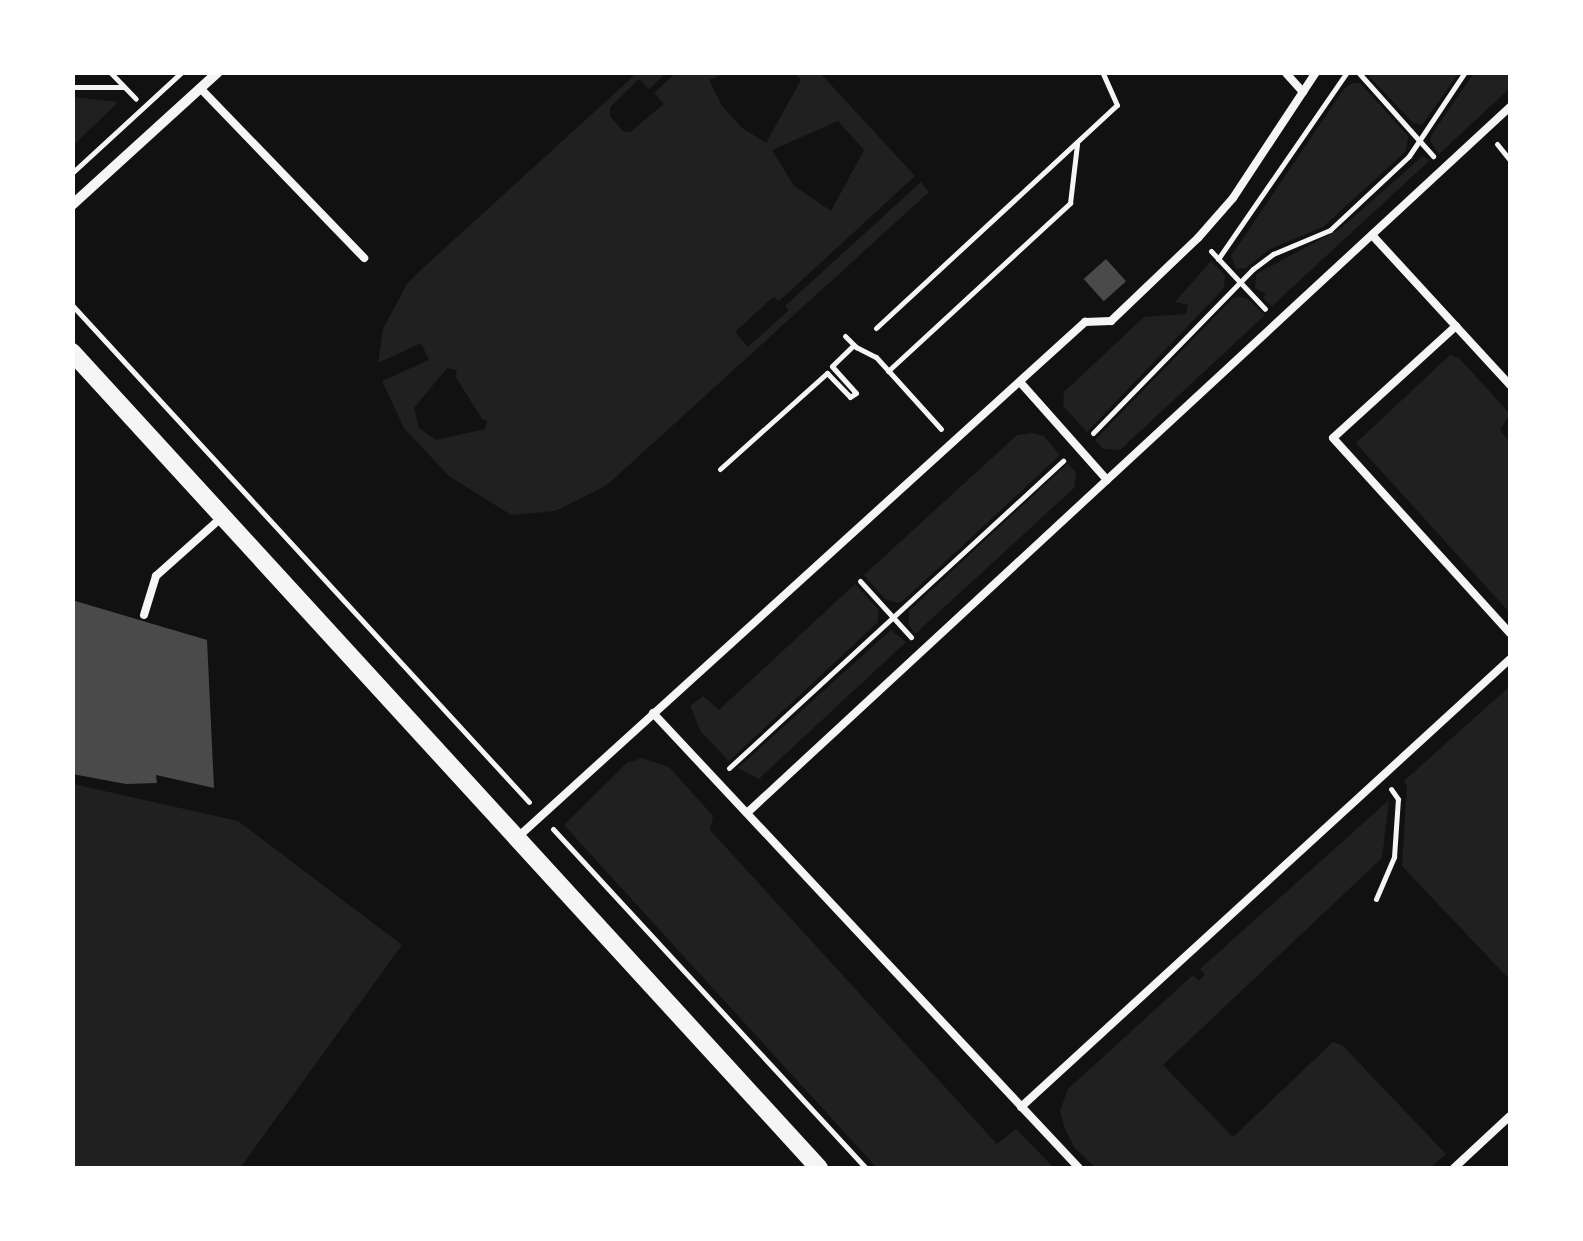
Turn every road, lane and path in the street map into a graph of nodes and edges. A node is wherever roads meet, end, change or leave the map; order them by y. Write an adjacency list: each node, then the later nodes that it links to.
1 (110, 72): 11 (path)
2 (182, 72): 19 (path)
3 (218, 72): 12 (street)
4 (1102, 72): 17 (path)
5 (1285, 72): 13 (lane)
6 (1316, 72): 13 (lane)
7 (1348, 72): 24 (path)
8 (1358, 72): 16 (path)
9 (1465, 72): 16 (path)
10 (72, 87): 11 (path)
11 (124, 87): 14 (path)
12 (201, 89): 20 (street); 23 (lane)
13 (1303, 92): 22 (lane)
14 (136, 99)
15 (1510, 107): 18 (lane)
16 (1421, 142): 18 (path); 25 (path)
17 (1077, 143): 29 (path); 33 (path)
18 (1444, 168): 21 (lane)
19 (72, 173)
20 (72, 205)
21 (1372, 235): 27 (lane); 28 (lane)
22 (1198, 238): 24 (path); 34 (lane)
23 (364, 258)
24 (1218, 259): 25 (path)
25 (1240, 282): 27 (path); 36 (path)
26 (72, 305): 52 (path)
27 (1277, 322): 40 (lane)
28 (1456, 326): 35 (lane); 45 (lane)
29 (876, 328)
30 (845, 336): 31 (path)
31 (854, 346): 33 (path); 39 (path)
32 (72, 352): 41 (street)
33 (888, 372): 37 (path)
34 (1020, 382): 37 (lane); 40 (lane)
35 (1510, 385)
36 (1093, 434)
37 (953, 442): 48 (lane)
38 (1063, 460): 44 (path)
39 (720, 470)
40 (1107, 480): 46 (lane)
41 (222, 516): 43 (lane); 53 (street)
42 (860, 582): 44 (path)
43 (144, 614)
44 (893, 617): 46 (path); 50 (path)
45 (1510, 633)
46 (924, 650): 51 (lane)
47 (1510, 659): 49 (lane)
48 (653, 713): 50 (lane); 52 (lane)
49 (1381, 778): 54 (path); 55 (lane)
50 (716, 780): 51 (lane)
51 (747, 813): 55 (lane)
52 (541, 815): 53 (lane); 58 (path)
53 (516, 839): 57 (street)
54 (1376, 900)
55 (1021, 1106): 59 (lane)
56 (1510, 1116): 60 (lane)
57 (819, 1168)
58 (866, 1168)
59 (1079, 1168)
60 (1454, 1168)

